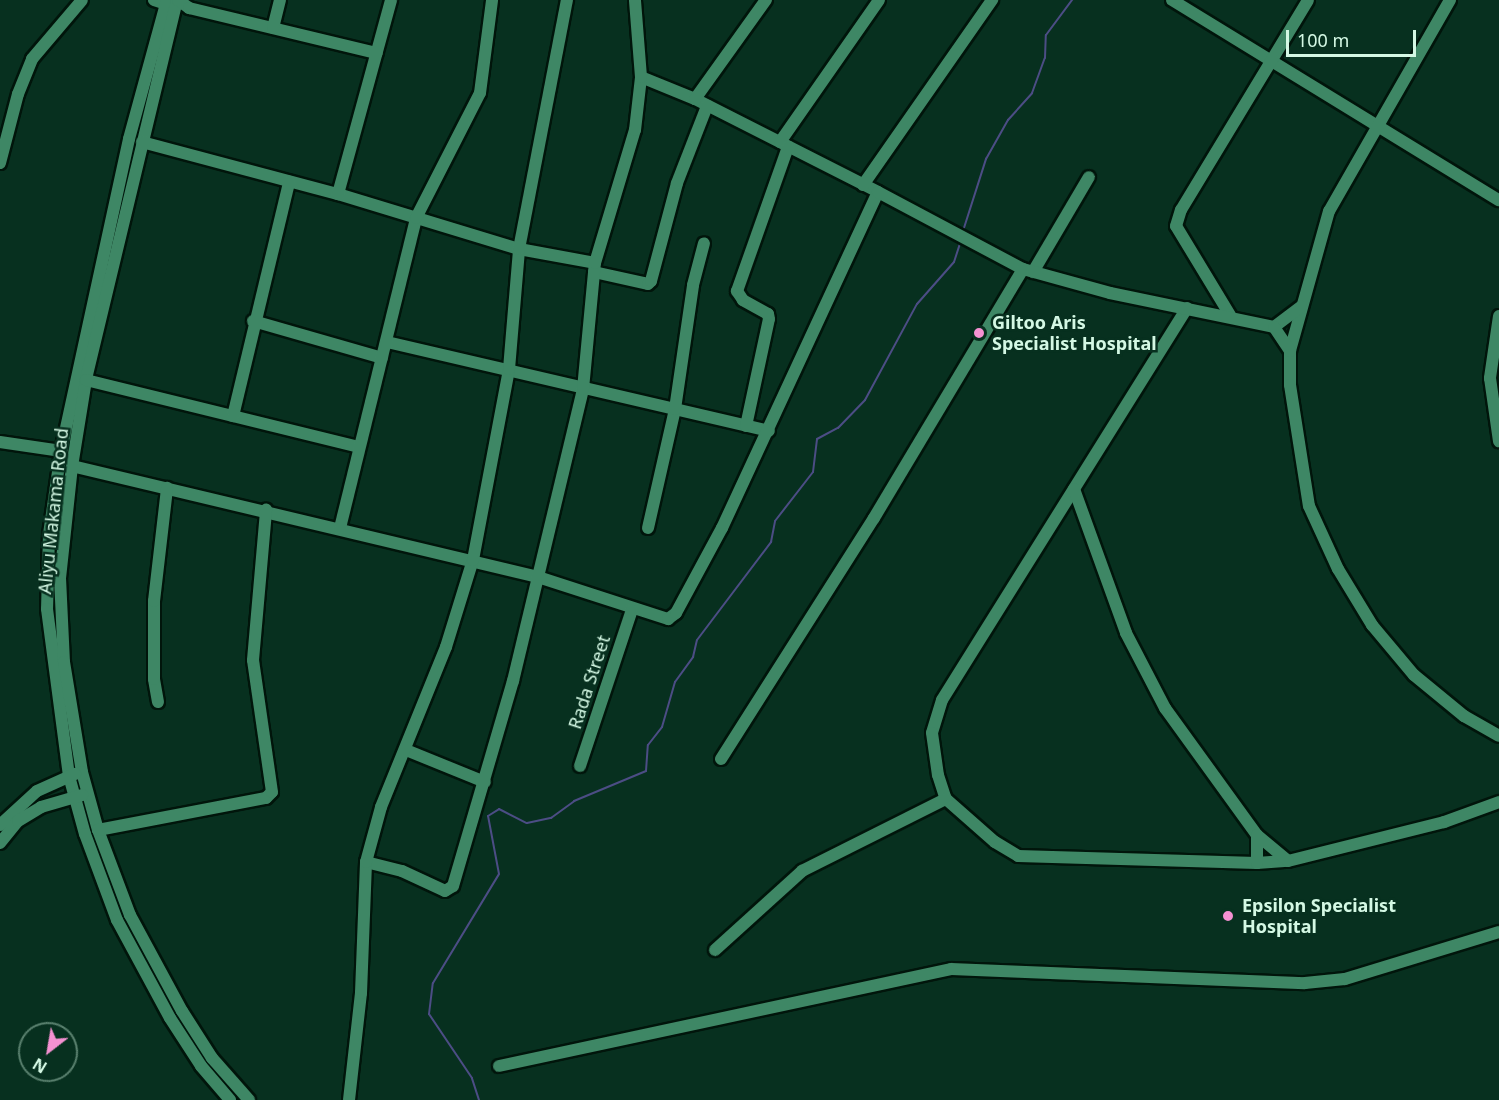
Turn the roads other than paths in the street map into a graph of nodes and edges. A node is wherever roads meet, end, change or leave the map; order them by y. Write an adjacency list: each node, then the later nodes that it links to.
1 (82, 0): 22 (street)
2 (280, 0): 14 (street)
3 (391, 0): 15 (street)
4 (492, 0): 29 (street)
5 (635, 0): 17 (street)
6 (766, 0): 18 (street)
7 (879, 0): 21 (street)
8 (992, 0): 25 (street)
9 (1172, 0): 16 (street)
10 (1308, 0): 16 (street)
11 (1450, 0): 19 (street)
12 (168, 1): 14 (street); 20 (street, Aliyu Makama Road); 32 (street, Aliyu Makama Road)
13 (562, 3): 31 (street)
14 (273, 28): 15 (street)
15 (376, 53): 27 (street)
16 (1272, 59): 19 (street); 35 (street)
17 (641, 77): 18 (street); 33 (street)
18 (701, 102): 21 (street); 33 (street)
19 (1376, 126): 28 (street); 36 (street)
20 (142, 142): 24 (street); 32 (street, Aliyu Makama Road)
21 (784, 145): 25 (street); 51 (street)
22 (0, 163)
23 (1089, 177): 34 (street)
24 (289, 182): 27 (street); 41 (street)
25 (863, 185): 26 (street)
26 (878, 192): 34 (street); 52 (street)
27 (338, 194): 29 (street)
28 (1499, 200)
29 (416, 218): 31 (street); 43 (street)
30 (704, 243): 49 (street)
31 (519, 249): 33 (street); 46 (street)
32 (106, 268): 47 (street, Aliyu Makama Road); 56 (street, Aliyu Makama Road)
33 (594, 268): 48 (street)
34 (1028, 271): 37 (street); 69 (street)
35 (1211, 285): 38 (street); 39 (street)
36 (1301, 307): 42 (street); 44 (street)
37 (1187, 308): 38 (street); 59 (street)
38 (1208, 312): 39 (street)
39 (1230, 315): 42 (street)
40 (1499, 316): 53 (street)
41 (254, 321): 45 (street); 50 (street)
42 (1274, 327): 44 (street)
43 (387, 342): 45 (street); 46 (street)
44 (1290, 351): 67 (street)
45 (382, 358): 55 (street)
46 (509, 369): 48 (street); 63 (street)
47 (86, 380): 50 (street); 57 (street, Aliyu Makama Road)
48 (583, 389): 49 (street); 64 (street)
49 (675, 409): 51 (street); 62 (street)
50 (233, 416): 55 (street)
51 (746, 426): 52 (street)
52 (769, 430): 65 (street)
53 (1499, 441)
54 (0, 442): 56 (street)
55 (358, 447): 61 (street)
56 (61, 451): 72 (street, Aliyu Makama Road)
57 (72, 466): 58 (street); 71 (street, Aliyu Makama Road)
58 (167, 488): 60 (street); 66 (street)
59 (1074, 489): 76 (street); 80 (street)
60 (266, 510): 61 (street); 79 (street)
61 (340, 528): 63 (street)
62 (648, 528)
63 (473, 560): 64 (street); 68 (street)
64 (538, 577): 65 (street); 73 (street)
65 (632, 610): 70 (street, Rada Street)
66 (158, 702)
67 (1499, 736)
68 (406, 750): 73 (street); 83 (street)
69 (721, 759)
70 (580, 766)
71 (82, 772): 72 (street); 74 (street, Aliyu Makama Road)
72 (69, 776): 75 (street, Aliyu Makama Road); 78 (street)
73 (485, 782): 83 (street)
74 (88, 794): 75 (street); 79 (street, Aliyu Makama Road)
75 (75, 797): 81 (street); 88 (street, Aliyu Makama Road)
76 (946, 799): 84 (street); 86 (street)
77 (1499, 802): 82 (street)
78 (0, 825)
79 (98, 830): 89 (street, Aliyu Makama Road)
80 (1257, 835): 82 (street); 84 (street)
81 (0, 843)
82 (1288, 861): 84 (street)
83 (366, 862): 90 (street)
84 (1257, 863)
85 (1499, 932): 87 (street)
86 (715, 950)
87 (499, 1065)
88 (230, 1100)
89 (249, 1100)
90 (349, 1100)

